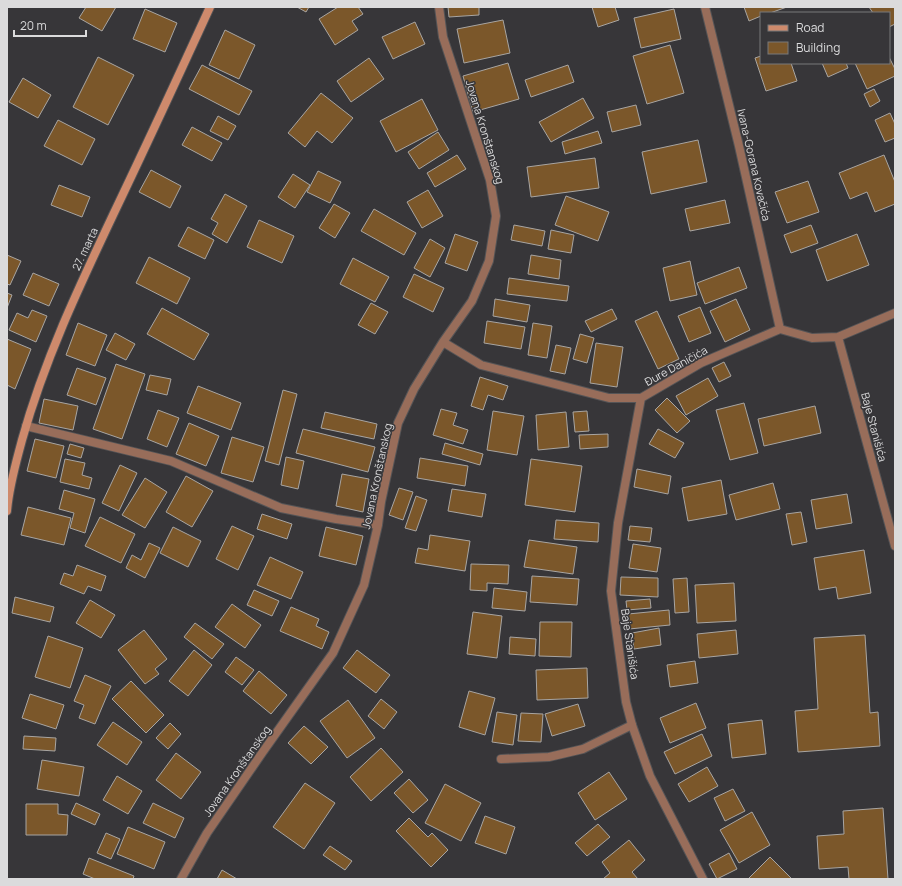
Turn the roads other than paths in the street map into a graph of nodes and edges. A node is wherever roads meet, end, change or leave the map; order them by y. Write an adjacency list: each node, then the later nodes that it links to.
1 (210, 7): 9 (street, 27. marta)
2 (439, 7): 7 (street, Jovana Kronštanskog)
3 (705, 7): 5 (street, Ivana-Gorana Kovačića)
4 (895, 313): 6 (street)
5 (780, 329): 6 (street); 8 (street, Đure Daničića)
6 (838, 337): 12 (street, Baje Stanišića)
7 (443, 342): 8 (street, Đure Daničića); 11 (street, Jovana Kronštanskog)
8 (641, 398): 13 (street, Baje Stanišića)
9 (26, 426): 10 (street, 27. marta); 11 (street)
10 (7, 510)
11 (378, 525): 15 (street, Jovana Kronštanskog)
12 (895, 546)
13 (632, 725): 14 (street); 16 (street, Baje Stanišića)
14 (501, 758)
15 (181, 879)
16 (703, 879)

